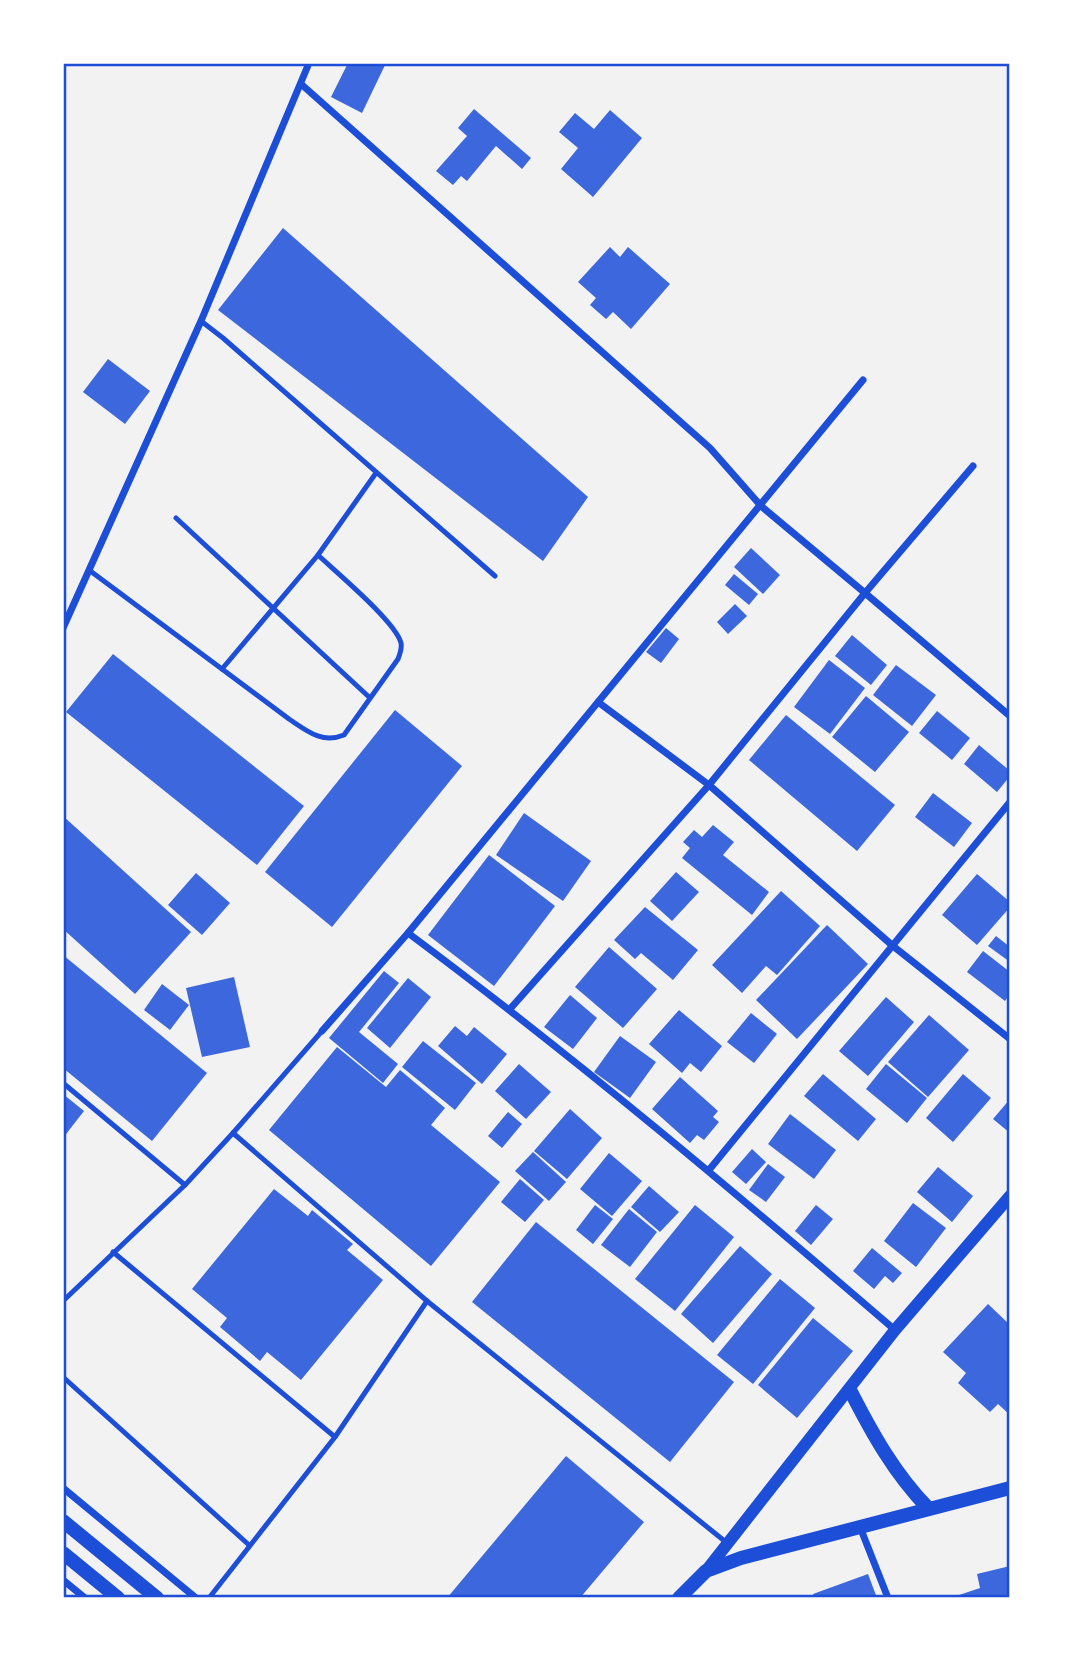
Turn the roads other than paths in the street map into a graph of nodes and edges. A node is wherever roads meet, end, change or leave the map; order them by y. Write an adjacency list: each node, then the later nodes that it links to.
1 (309, 63): 2 (street)
2 (301, 84): 3 (street); 7 (street)
3 (201, 321): 6 (lane); 10 (street)
4 (863, 380): 7 (street)
5 (973, 466): 12 (street)
6 (376, 473): 9 (lane); 11 (lane)
7 (761, 506): 12 (street); 17 (street)
8 (176, 518): 13 (lane)
9 (318, 555): 13 (lane); 16 (lane)
10 (89, 570): 14 (street); 15 (lane)
11 (495, 576)
12 (865, 593): 18 (street); 19 (street)
13 (273, 608): 15 (lane); 16 (lane)
14 (63, 628)
15 (222, 669): 16 (lane)
16 (369, 697)
17 (598, 702): 19 (street); 21 (street)
18 (1010, 716)
19 (709, 785): 22 (street); 23 (street)
20 (1010, 802): 22 (street)
21 (408, 933): 23 (street); 24 (street)
22 (894, 946): 25 (street); 28 (street)
23 (510, 1009): 28 (street)
24 (322, 1031): 27 (lane)
25 (1010, 1039)
26 (63, 1083): 29 (lane)
27 (233, 1133): 29 (lane); 33 (lane)
28 (709, 1170): 34 (street)
29 (186, 1185): 31 (lane)
30 (1010, 1196): 34 (street)
31 (113, 1252): 32 (lane); 37 (lane)
32 (63, 1300)
33 (427, 1301): 37 (lane); 43 (lane)
34 (895, 1330): 36 (street)
35 (63, 1377): 44 (lane)
36 (850, 1390): 40 (main road); 43 (street)
37 (335, 1437): 44 (lane)
38 (63, 1488): 51 (street)
39 (1010, 1488): 40 (main road)
40 (928, 1508): 42 (main road)
41 (63, 1521): 50 (main road)
42 (860, 1526): 46 (main road); 54 (street)
43 (728, 1544): 46 (street)
44 (249, 1545): 52 (lane)
45 (63, 1553): 49 (main road)
46 (706, 1571): 53 (main road)
47 (63, 1580): 48 (street)
48 (85, 1598)
49 (118, 1598)
50 (158, 1598)
51 (196, 1598)
52 (209, 1598)
53 (679, 1598)
54 (888, 1598)

